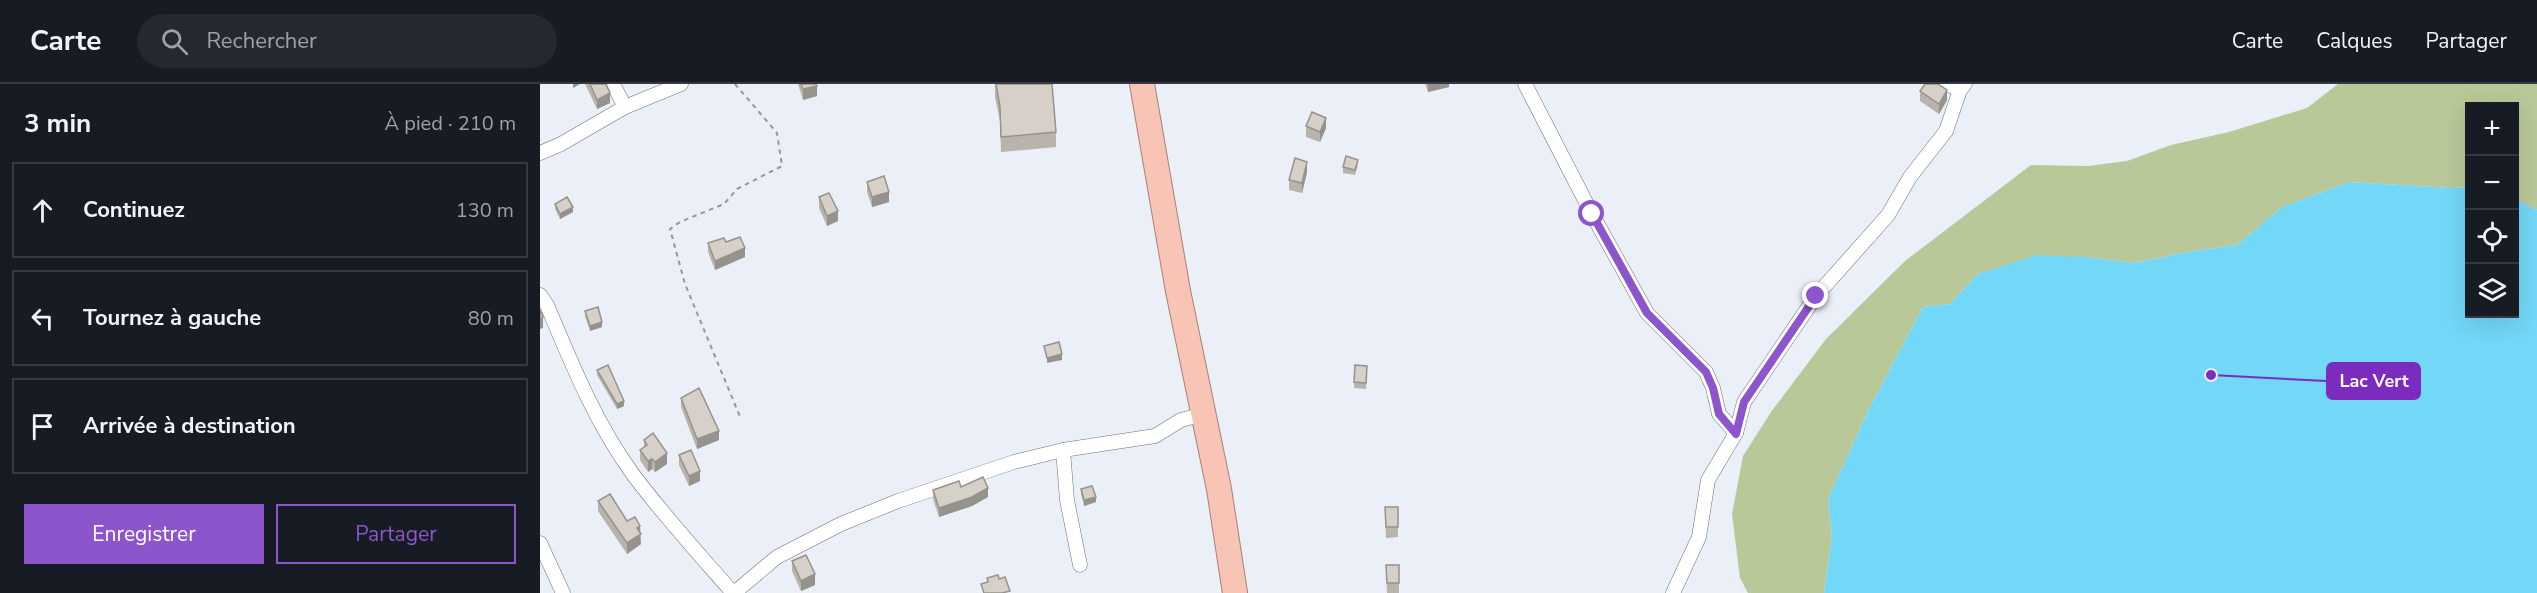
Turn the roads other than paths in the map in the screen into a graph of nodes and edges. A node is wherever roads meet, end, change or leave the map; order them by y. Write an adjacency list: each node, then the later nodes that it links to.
1 (613, 84): 7 (street)
2 (681, 84): 7 (street)
3 (1142, 84): 10 (highway)
4 (1525, 84): 11 (street)
5 (1947, 84): 6 (street)
6 (1963, 87): 11 (street)
7 (625, 107): 8 (street)
8 (540, 153)
9 (540, 295): 16 (street)
10 (1204, 414): 12 (street); 17 (highway)
11 (1736, 434): 18 (street)
12 (1063, 450): 14 (street); 16 (street)
13 (540, 543): 15 (street)
14 (1080, 565)
15 (563, 593)
16 (734, 593)
17 (1235, 593)
18 (1673, 593)

